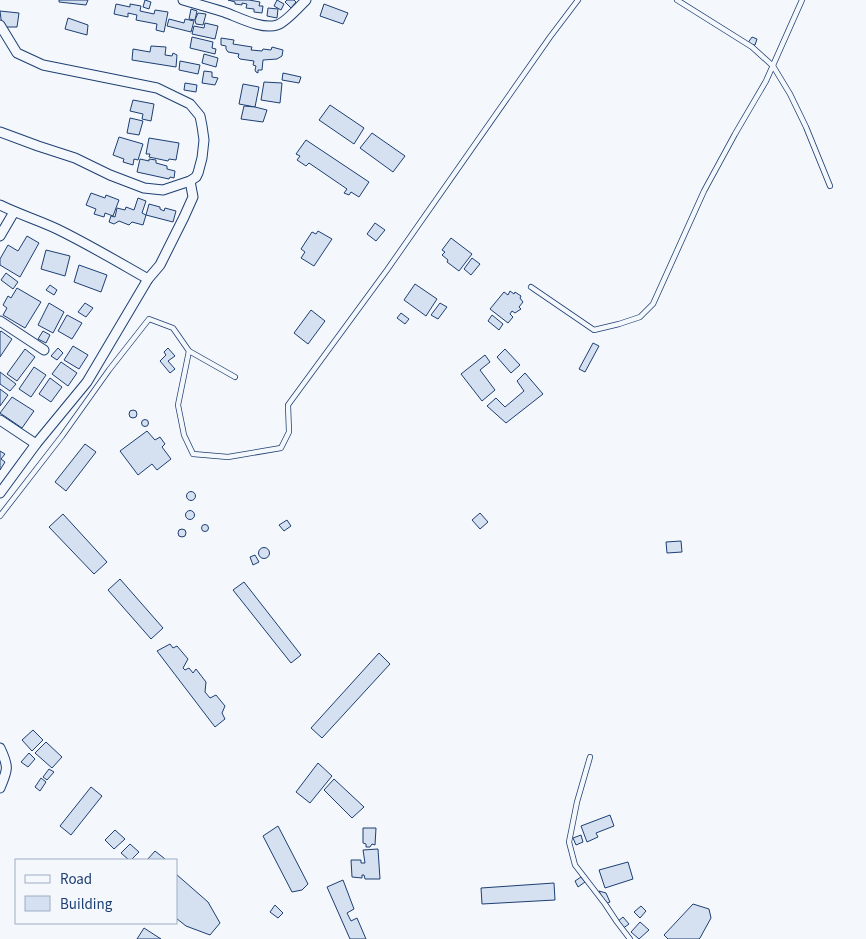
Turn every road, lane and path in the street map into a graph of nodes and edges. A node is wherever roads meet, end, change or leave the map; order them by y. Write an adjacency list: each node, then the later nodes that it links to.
1 (183, 0): 2 (street)
2 (306, 0)
3 (578, 0): 18 (lane)
4 (676, 0): 7 (lane)
5 (802, 0): 7 (lane)
6 (0, 25): 9 (street)
7 (773, 66): 10 (lane); 15 (lane)
8 (0, 132): 9 (street)
9 (190, 180): 14 (street)
10 (830, 186)
11 (0, 205): 12 (street)
12 (14, 212): 13 (street); 14 (street)
13 (0, 236)
14 (148, 279): 21 (street)
15 (532, 287)
16 (0, 321): 17 (street)
17 (44, 350)
18 (189, 350): 19 (lane); 23 (lane)
19 (235, 377)
20 (0, 420): 21 (street)
21 (36, 444): 22 (street)
22 (0, 493)
23 (0, 516)
24 (0, 748): 26 (street)
25 (590, 757): 27 (lane)
26 (0, 788)
27 (630, 939)

